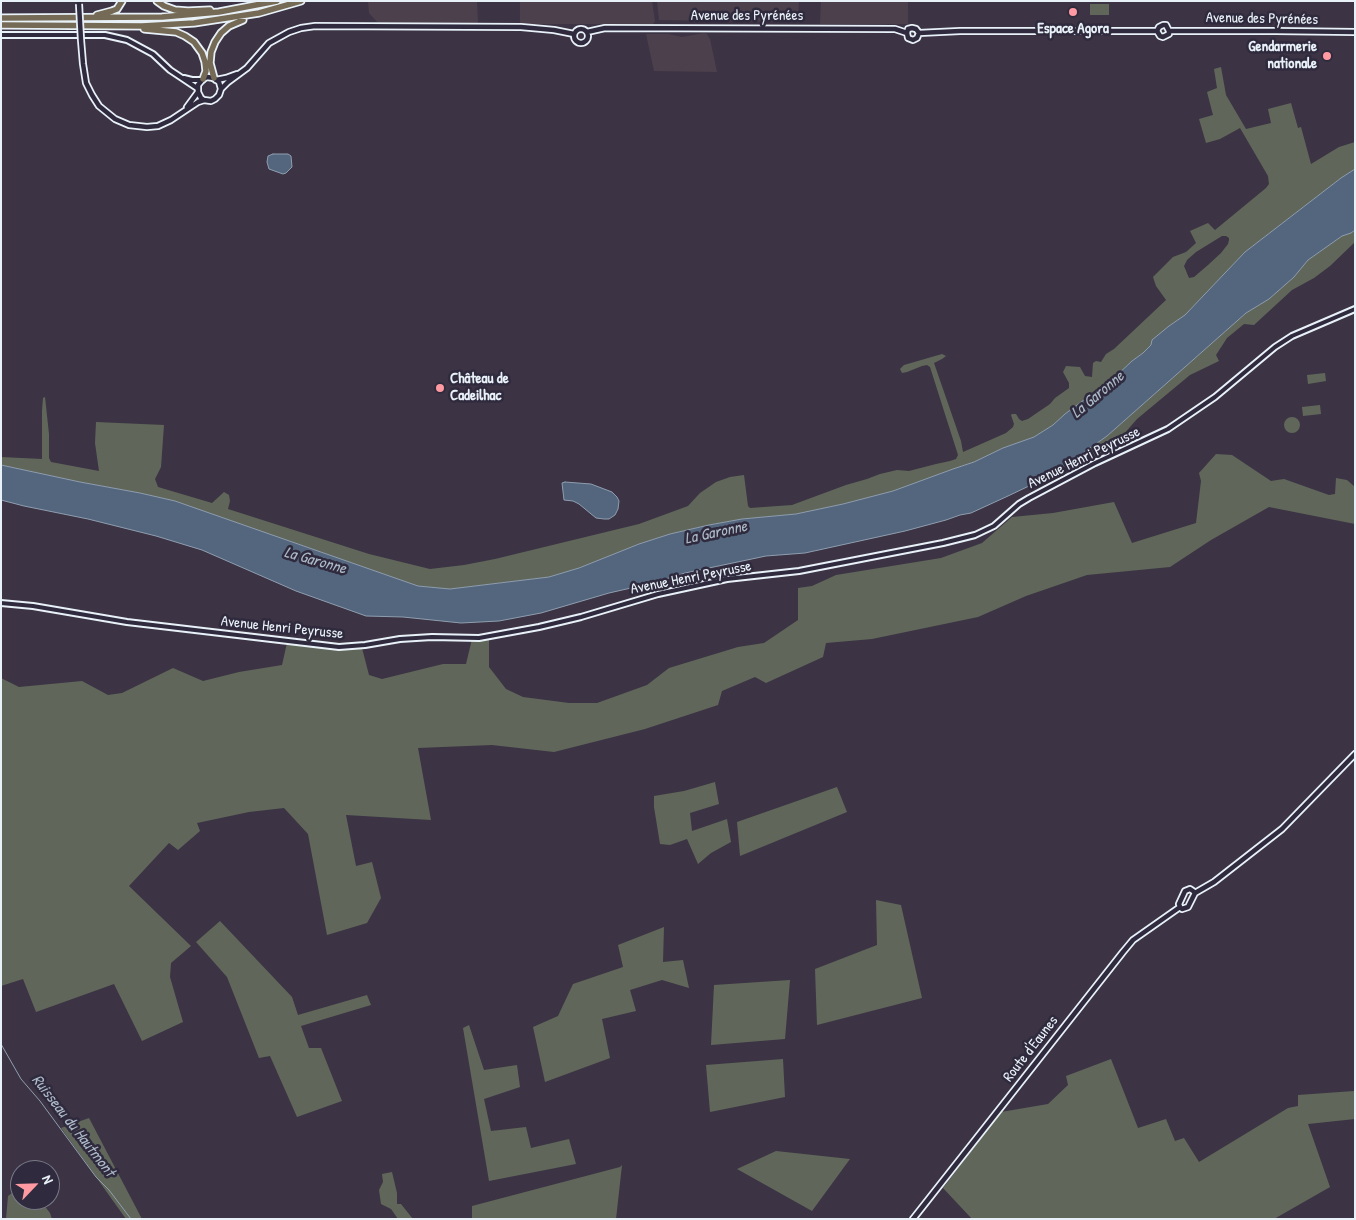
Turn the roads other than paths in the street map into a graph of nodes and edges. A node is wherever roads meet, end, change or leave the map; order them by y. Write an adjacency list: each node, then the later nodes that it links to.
1 (122, 1): 9 (highway)
2 (156, 1): 6 (highway)
3 (277, 1): 6 (highway)
4 (301, 1): 7 (highway)
5 (78, 3): 27 (main road, bridge)
6 (240, 9): 9 (highway)
7 (259, 13): 11 (highway); 23 (highway)
8 (1, 18): 9 (highway)
9 (89, 18)
10 (1, 25): 11 (highway)
11 (121, 26): 22 (highway)
12 (1157, 31): 13 (main road); 13 (main road); 17 (main road)
13 (1170, 31): 15 (main road, Avenue des Pyrénées)
14 (587, 32): 16 (main road, Avenue des Pyrénées); 18 (main road); 18 (main road)
15 (1355, 32)
16 (906, 33): 17 (main road); 17 (main road)
17 (919, 33)
18 (574, 34): 20 (main road)
19 (1, 35): 21 (street)
20 (241, 72): 23 (main road); 24 (main road)
21 (181, 78): 22 (street); 25 (street)
22 (202, 79): 23 (main road); 25 (main road)
23 (215, 79): 24 (main road)
24 (221, 88): 26 (main road)
25 (197, 90): 26 (main road); 27 (main road)
26 (204, 100): 27 (main road)
27 (185, 110)
28 (1355, 309): 29 (street, Avenue Henri Peyrusse)
29 (1, 603)
30 (1355, 754): 31 (main road, Route d'Eaunes)
31 (1194, 894): 32 (main road, Route d'Eaunes); 32 (main road, Route d'Eaunes)
32 (1180, 907): 33 (main road, Route d'Eaunes)
33 (913, 1219)

